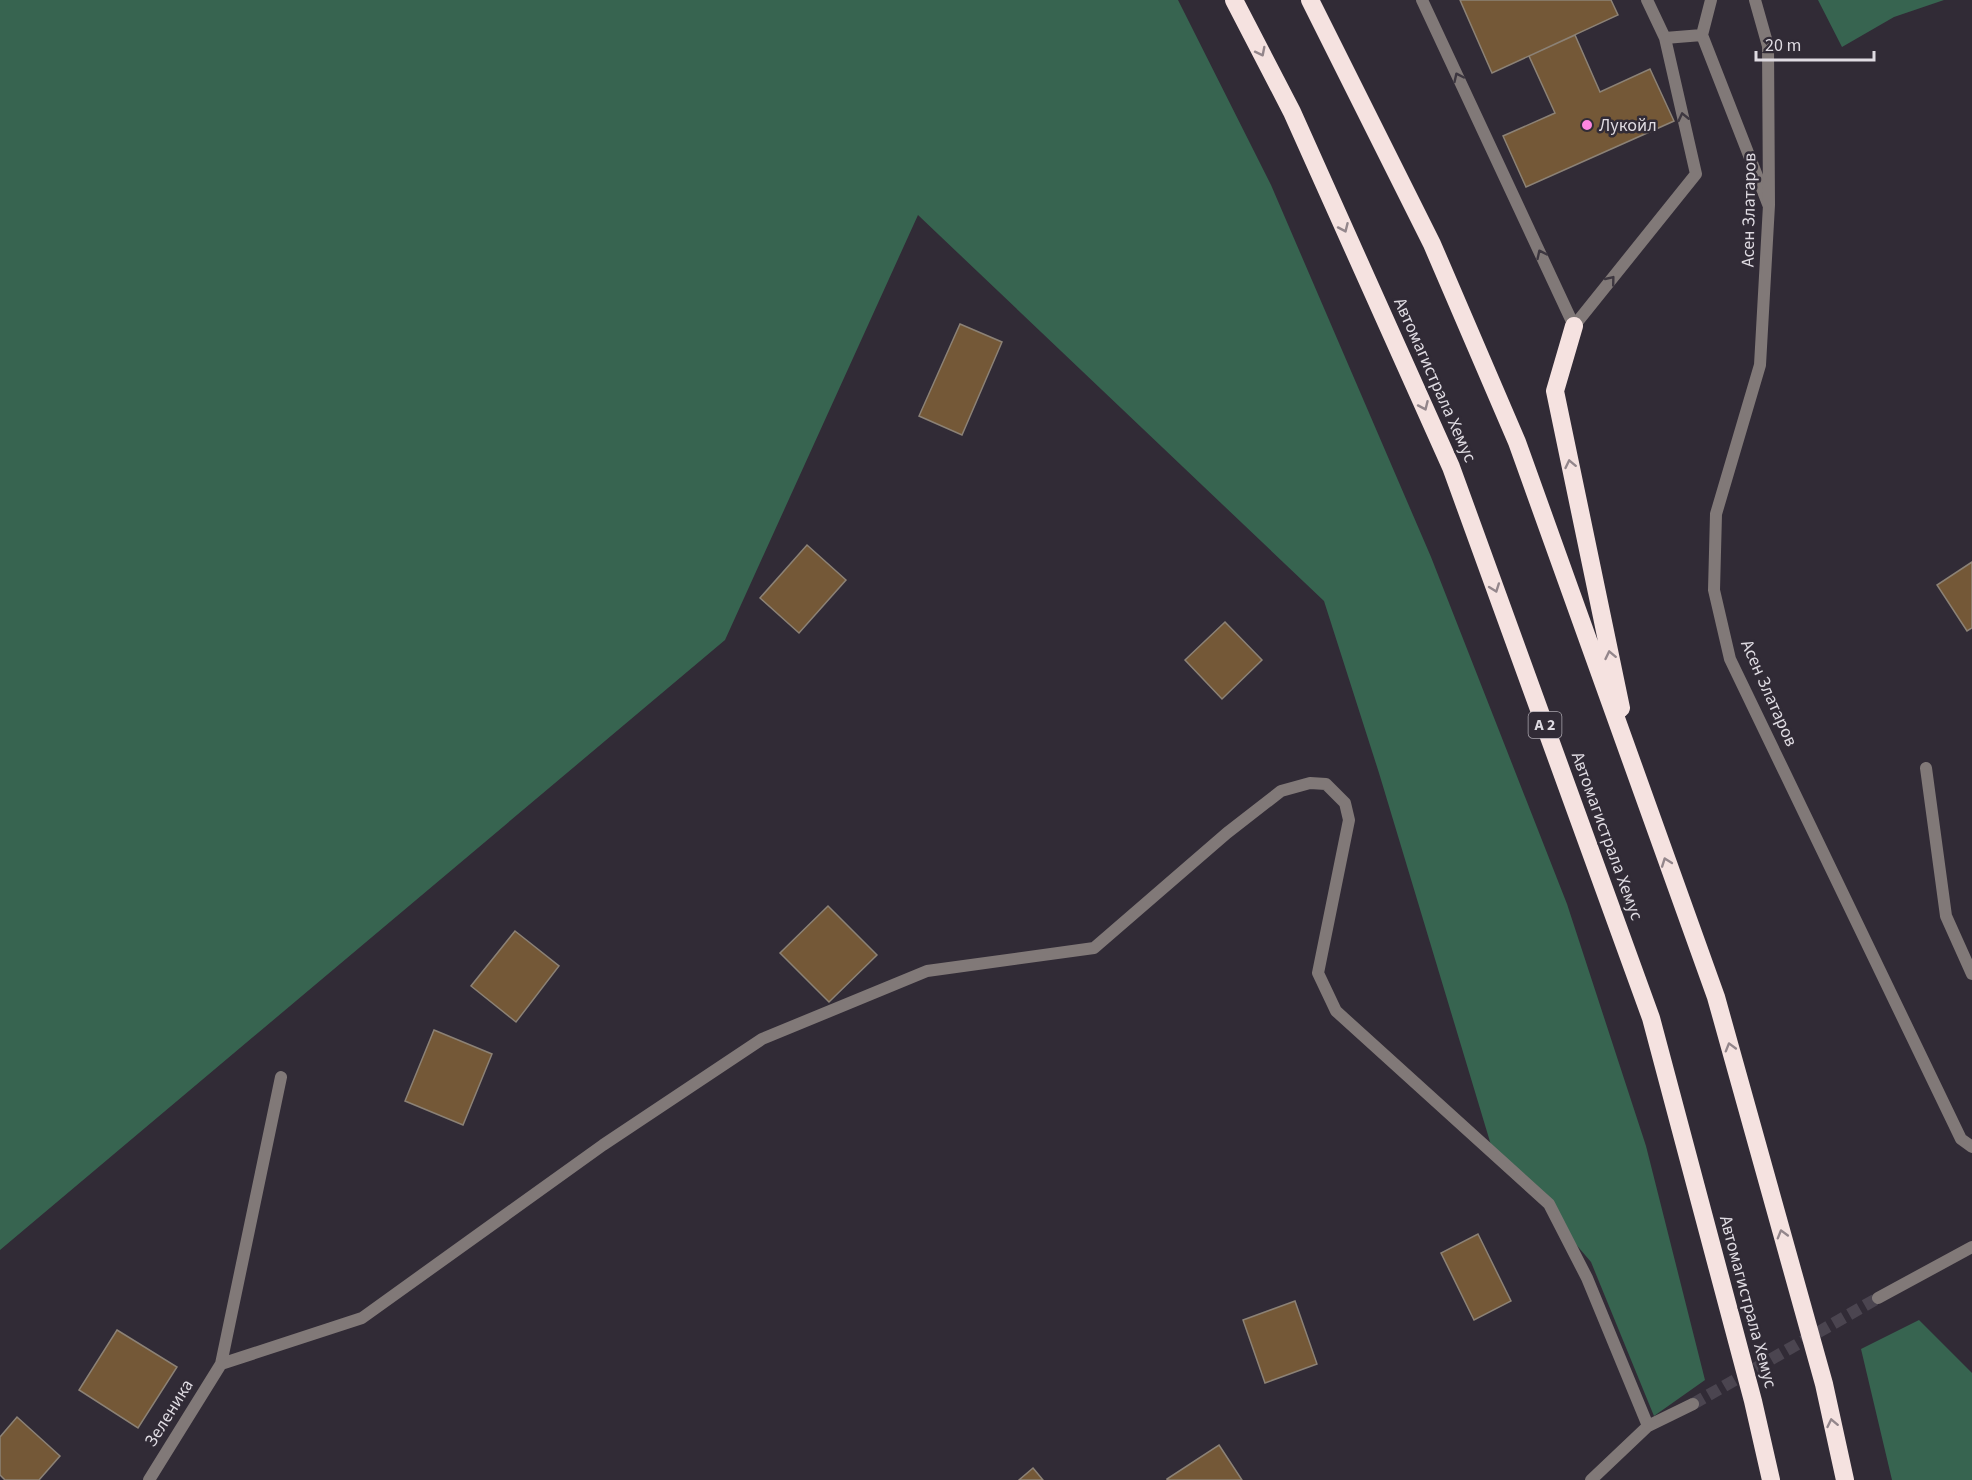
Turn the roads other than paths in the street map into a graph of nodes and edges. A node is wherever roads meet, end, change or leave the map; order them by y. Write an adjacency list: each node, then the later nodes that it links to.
1 (1234, 0): 23 (highway, Автомагистрала Хемус / A 2, one-way to 23)
2 (1310, 0): 12 (highway)
3 (1422, 0): 10 (street, one-way to 3)
4 (1647, 0): 8 (street)
5 (1711, 0): 7 (street)
6 (1755, 0): 9 (street, Асен Златаров)
7 (1702, 35): 8 (street); 9 (street)
8 (1665, 38): 10 (street, one-way to 8)
9 (1768, 205): 15 (street, Асен Златаров)
10 (1574, 326): 12 (highway, one-way to 10)
11 (1926, 768): 13 (street)
12 (1634, 774): 24 (highway, one-way to 12)
13 (1972, 974)
14 (281, 1077): 18 (street)
15 (1972, 1147)
16 (1972, 1247): 17 (street)
17 (1878, 1298)
18 (221, 1364): 20 (street); 21 (street, Зеленика)
19 (1693, 1404): 20 (street)
20 (1648, 1426): 22 (street)
21 (149, 1480)
22 (1591, 1480)
23 (1771, 1480)
24 (1845, 1480)

